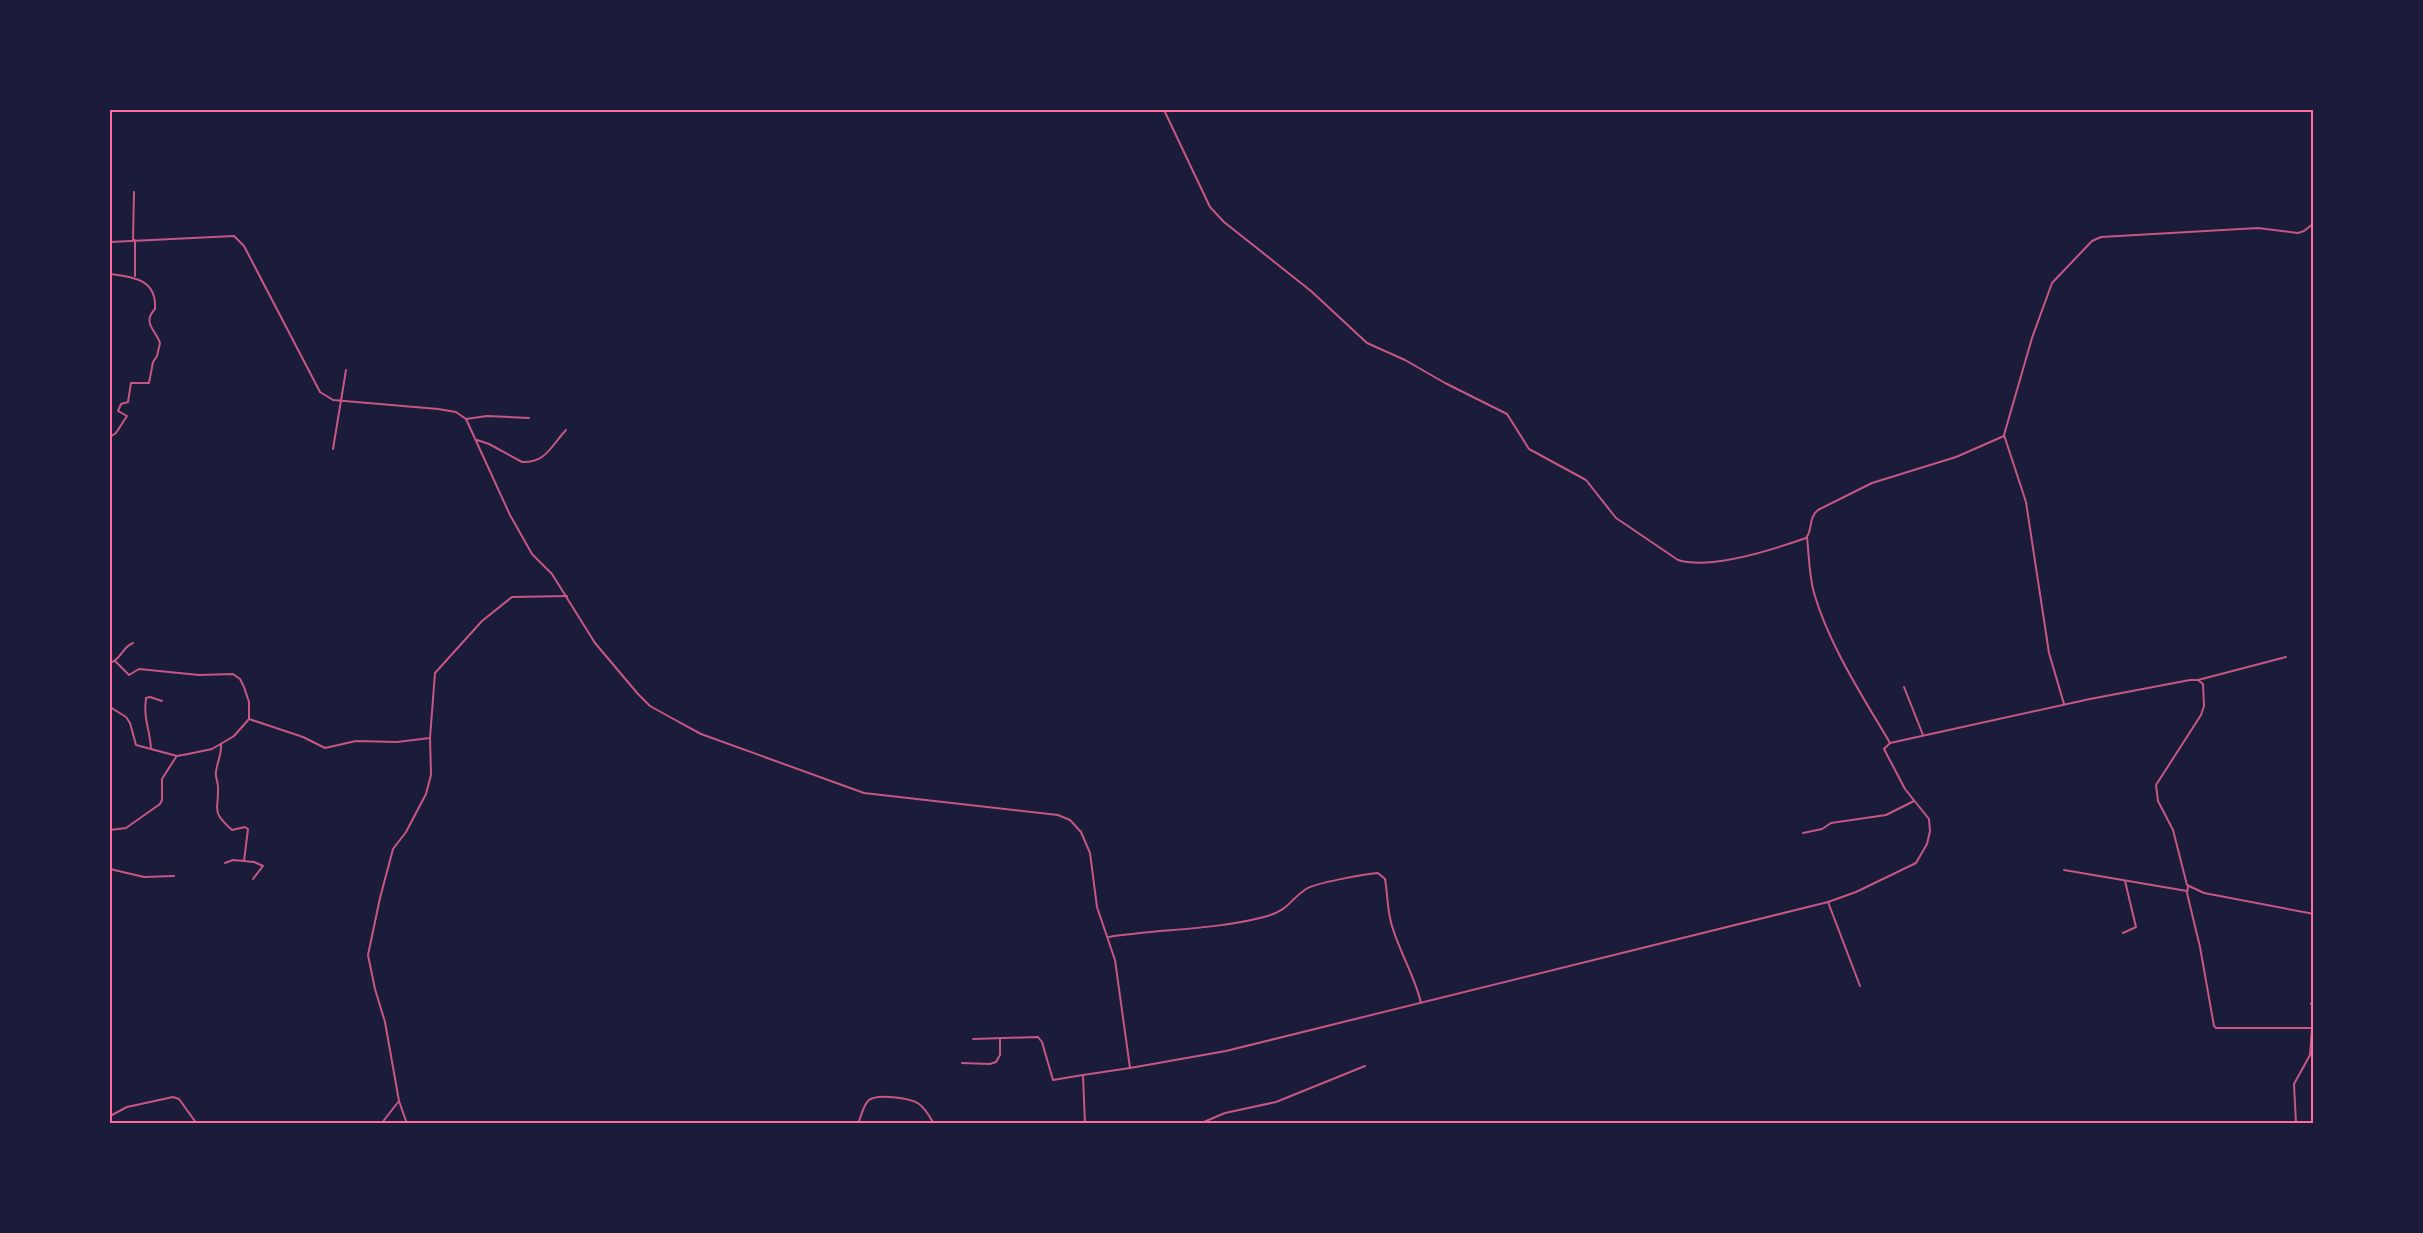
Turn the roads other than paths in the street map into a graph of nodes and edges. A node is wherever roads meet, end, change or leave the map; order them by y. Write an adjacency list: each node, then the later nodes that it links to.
1 (1164, 110): 17 (street)
2 (134, 192): 4 (street)
3 (2313, 223): 13 (street)
4 (134, 240): 5 (street); 7 (street); 9 (street)
5 (110, 242)
6 (110, 274): 7 (street)
7 (135, 277): 14 (street)
8 (346, 370): 9 (street)
9 (342, 401): 11 (street); 16 (street)
10 (529, 418): 11 (street)
11 (466, 419): 15 (street)
12 (566, 430): 15 (street)
13 (2004, 436): 17 (street); 26 (street)
14 (110, 437)
15 (477, 440): 18 (street)
16 (333, 449)
17 (1807, 537): 31 (street)
18 (567, 596): 30 (street); 49 (street)
19 (133, 643): 21 (street)
20 (2286, 657): 23 (street)
21 (115, 661): 22 (street); 28 (street)
22 (110, 663)
23 (2198, 680): 26 (street); 45 (street)
24 (1904, 687): 29 (street)
25 (162, 700): 33 (street)
26 (2064, 704): 29 (street)
27 (110, 707): 33 (street)
28 (249, 719): 30 (street); 32 (street)
29 (1923, 735): 31 (street)
30 (430, 738): 60 (street)
31 (1890, 743): 35 (street)
32 (221, 744): 34 (street); 38 (street)
33 (151, 749): 34 (street)
34 (177, 756): 36 (street)
35 (1914, 801): 37 (street); 46 (street)
36 (110, 830)
37 (1803, 833)
38 (244, 861): 39 (street); 43 (street)
39 (225, 863)
40 (110, 868): 42 (street)
41 (2064, 870): 44 (street)
42 (174, 876)
43 (253, 879)
44 (2125, 881): 45 (street); 48 (street)
45 (2188, 889): 47 (street); 69 (street)
46 (1828, 902): 50 (street); 52 (street)
47 (2313, 914)
48 (2123, 933)
49 (1109, 937): 52 (street); 58 (street)
50 (1860, 986)
51 (2313, 997): 53 (street)
52 (1421, 1003): 58 (street)
53 (2310, 1005)
54 (1000, 1038): 55 (street); 56 (street); 59 (street)
55 (973, 1039)
56 (962, 1063)
57 (1365, 1066): 68 (street)
58 (1130, 1068): 59 (street)
59 (1083, 1075): 67 (street)
60 (399, 1101): 63 (street); 64 (street)
61 (110, 1116): 62 (street)
62 (197, 1124)
63 (381, 1124)
64 (407, 1124)
65 (858, 1124): 66 (street)
66 (934, 1124)
67 (1085, 1124)
68 (1199, 1124)
69 (2296, 1124)

